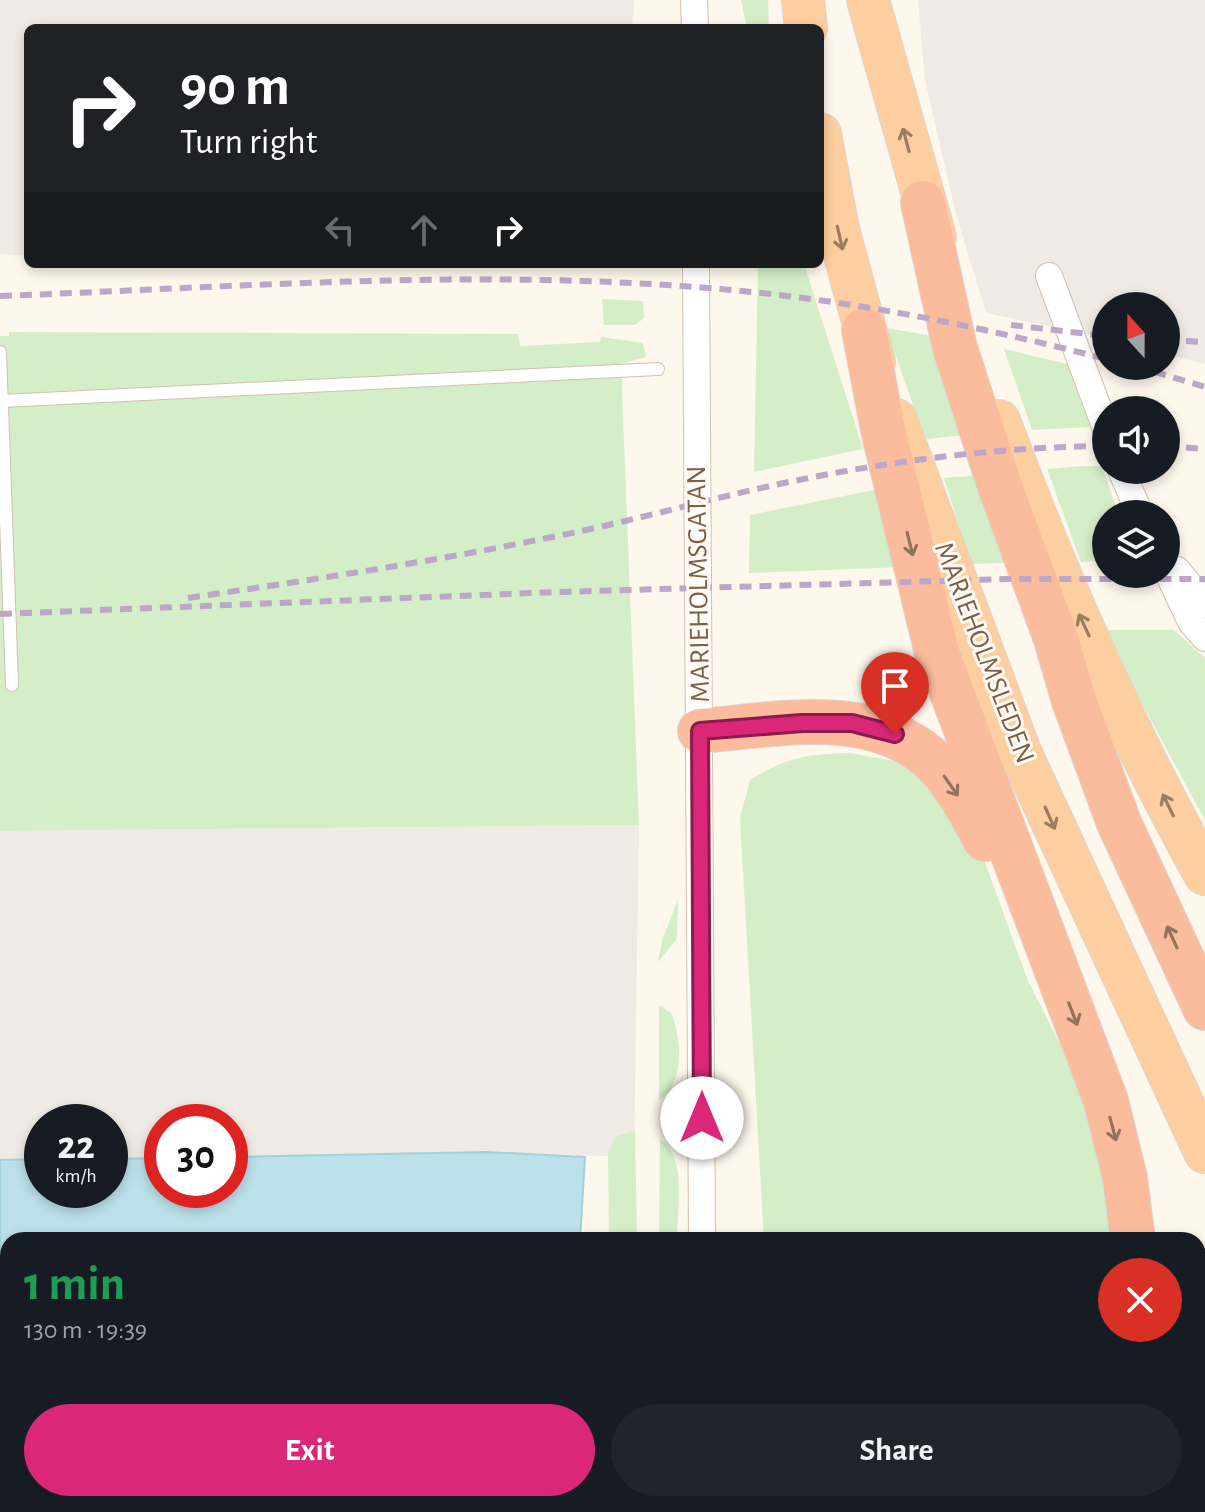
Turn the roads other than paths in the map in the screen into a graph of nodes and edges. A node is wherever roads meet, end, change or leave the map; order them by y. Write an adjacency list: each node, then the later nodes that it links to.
1 (694, 0): 5 (street)
2 (803, 0): 6 (highway)
3 (868, 0): 7 (highway)
4 (888, 0): 7 (highway)
5 (695, 24)
6 (806, 24)
7 (888, 76): 9 (highway, one-way to 7)
8 (824, 155): 12 (highway, MARIEHOLMSLEDEN, one-way to 12)
9 (923, 203): 23 (highway, one-way to 9); 25 (highway, one-way to 9)
10 (696, 268): 22 (street, MARIEHOLMSGATAN)
11 (1049, 276): 15 (street)
12 (864, 330): 24 (highway, one-way to 24); 26 (highway, MARIEHOLMSLEDEN, one-way to 26)
13 (0, 352): 16 (lane)
14 (658, 369): 16 (lane)
15 (1094, 396)
16 (2, 401): 21 (lane)
17 (1180, 573): 19 (street)
18 (1175, 588): 20 (street)
19 (1205, 604)
20 (1205, 638)
21 (12, 685)
22 (700, 731): 24 (highway, one-way to 24); 27 (street, MARIEHOLMSGATAN)
23 (1205, 874)
24 (1053, 965): 28 (highway, one-way to 28)
25 (1205, 1008)
26 (1205, 1152)
27 (702, 1232)
28 (1132, 1232)

